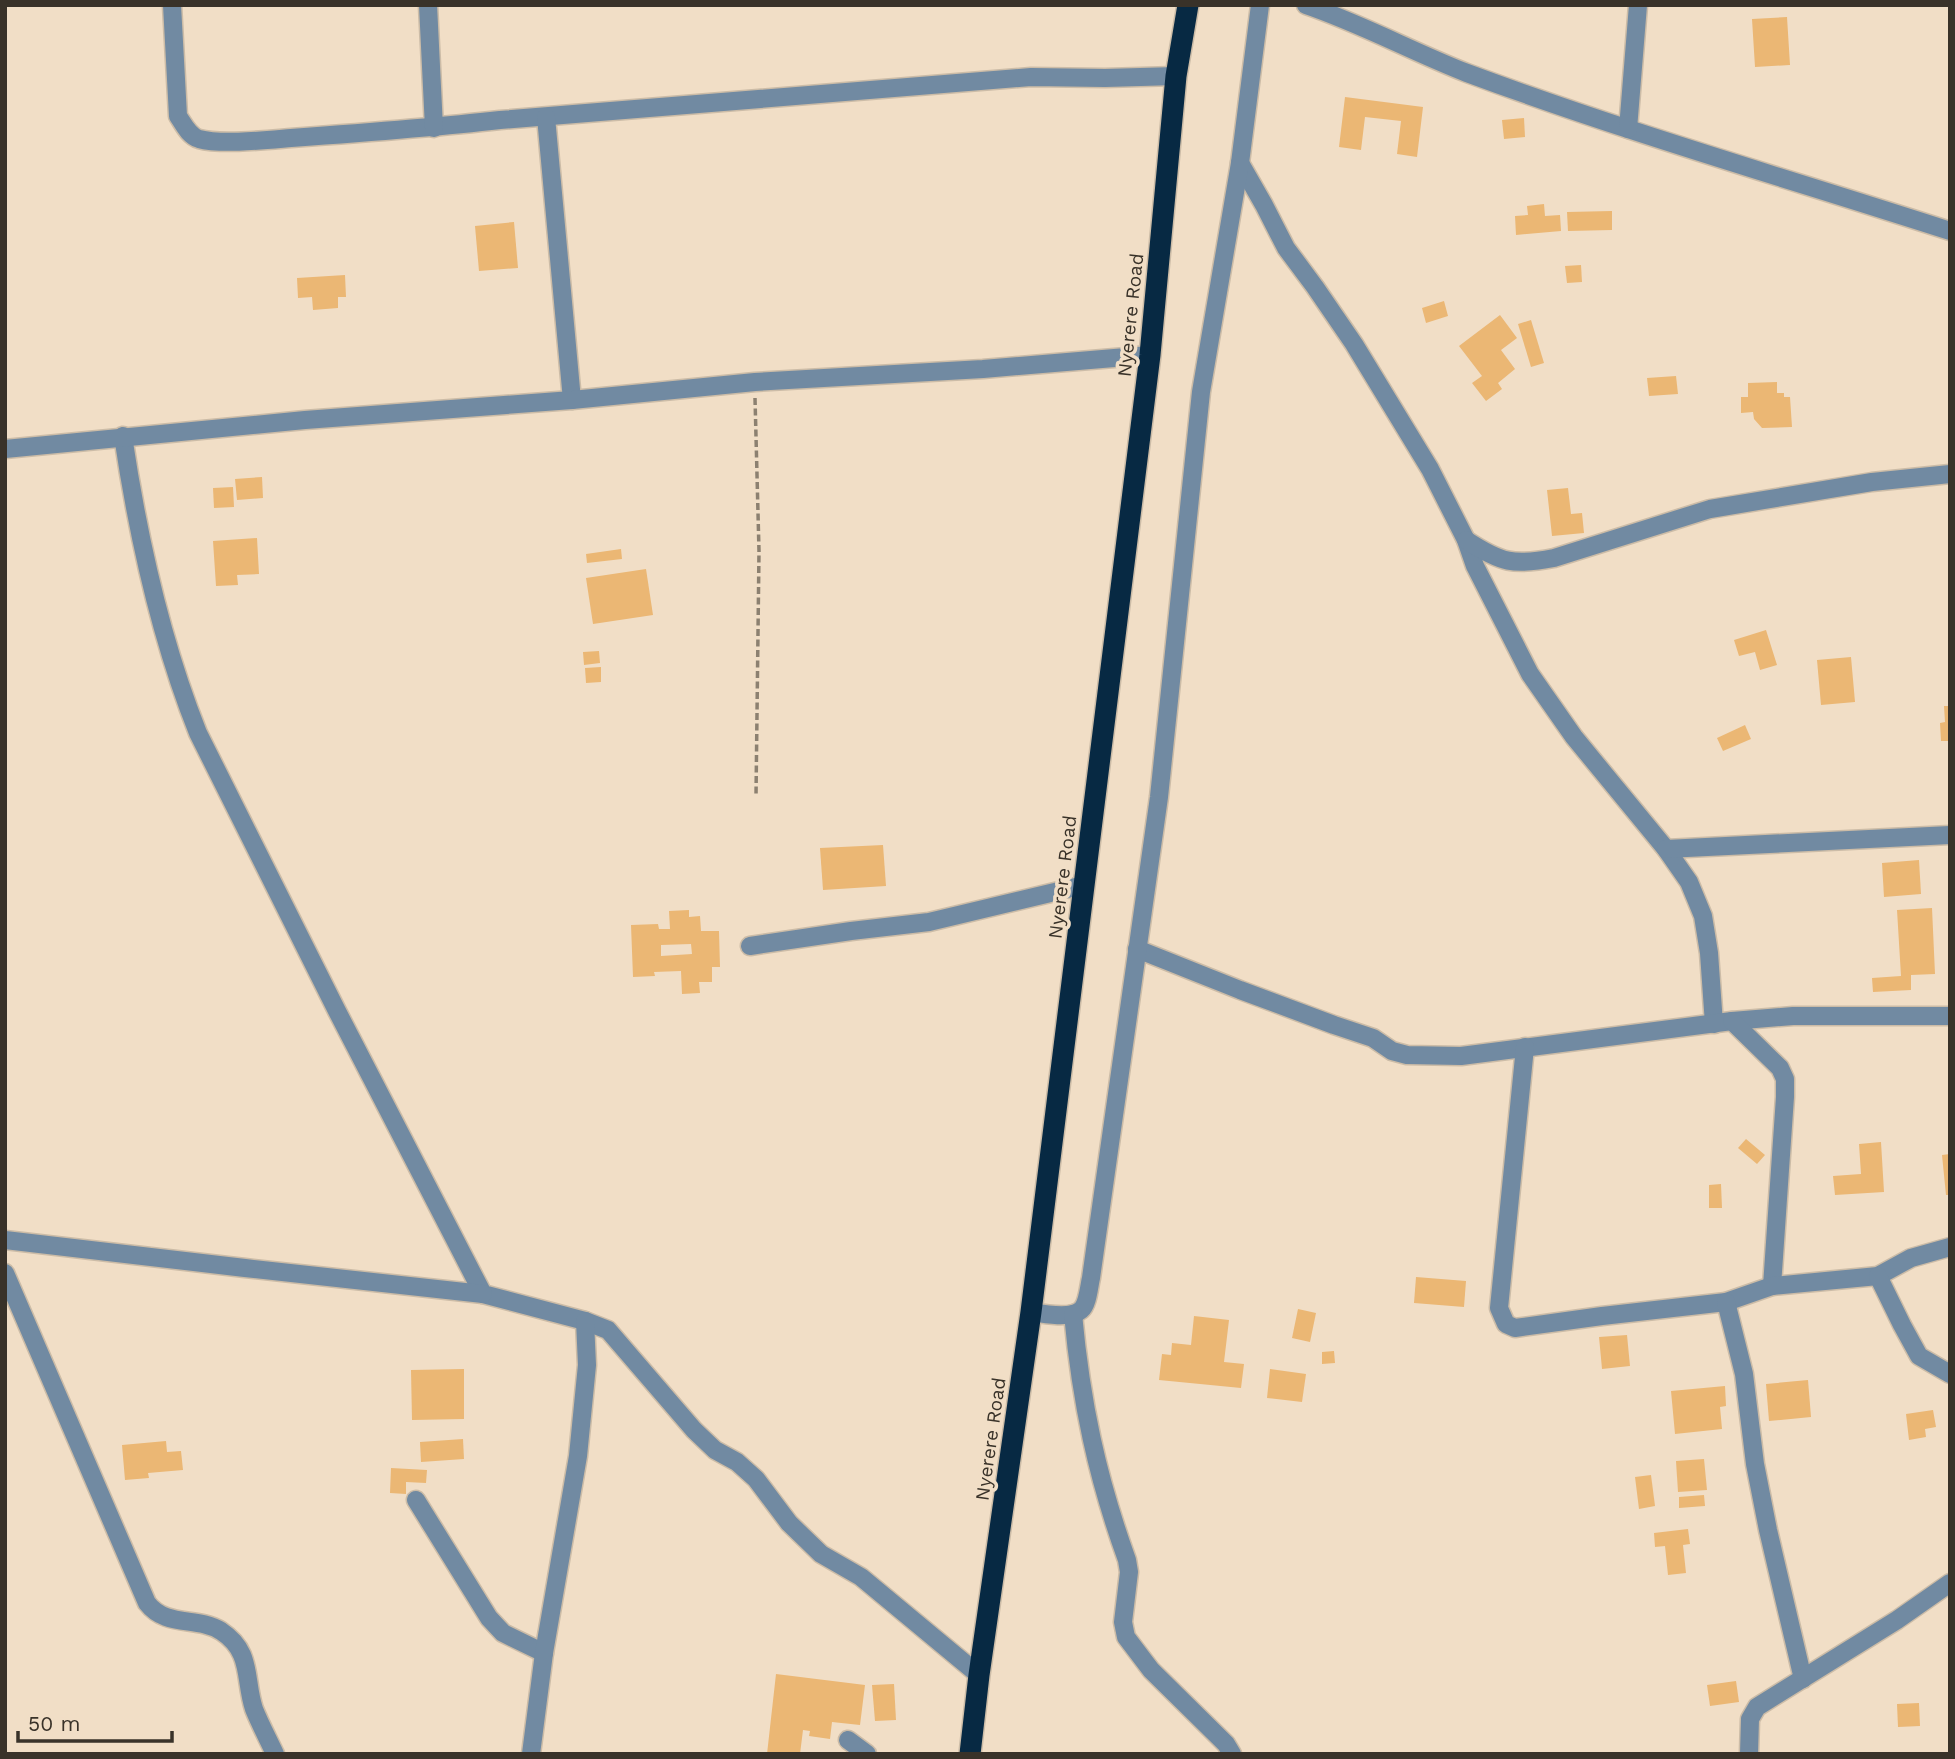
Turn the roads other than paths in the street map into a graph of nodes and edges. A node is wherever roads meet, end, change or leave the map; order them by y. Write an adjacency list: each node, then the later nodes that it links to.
1 (172, 5): 9 (street)
2 (428, 5): 9 (street)
3 (1188, 5): 7 (highway, Nyerere Road)
4 (1306, 5): 10 (street)
5 (1638, 5): 10 (street)
6 (1261, 6): 11 (street)
7 (1176, 76): 8 (street); 13 (highway, Nyerere Road)
8 (546, 117): 9 (street); 14 (street)
9 (434, 128)
10 (1628, 128): 12 (street)
11 (1240, 163): 18 (street); 23 (street)
12 (1950, 231)
13 (1150, 355): 14 (street); 21 (highway, Nyerere Road)
14 (572, 400): 15 (street)
15 (123, 436): 16 (street); 33 (street)
16 (5, 449)
17 (1950, 474): 18 (street)
18 (1466, 540): 20 (street)
19 (1950, 835): 20 (street)
20 (1666, 849): 26 (street)
21 (1084, 885): 22 (street); 35 (highway, Nyerere Road)
22 (750, 946)
23 (1137, 949): 27 (street); 36 (street)
24 (1950, 1016): 25 (street)
25 (1732, 1021): 26 (street); 32 (street)
26 (1714, 1024): 27 (street)
27 (1525, 1047): 34 (street)
28 (5, 1240): 33 (street)
29 (1950, 1248): 31 (street)
30 (5, 1273): 45 (street)
31 (1878, 1276): 32 (street); 38 (street)
32 (1772, 1286): 34 (street)
33 (484, 1294): 37 (street)
34 (1726, 1302): 43 (street)
35 (1031, 1312): 36 (street); 42 (highway, Nyerere Road)
36 (1073, 1314): 49 (street)
37 (585, 1321): 41 (street); 42 (street)
38 (1950, 1374)
39 (416, 1500): 41 (street)
40 (1950, 1583): 43 (street)
41 (544, 1653): 46 (street)
42 (979, 1675): 48 (highway, Nyerere Road)
43 (1803, 1679): 50 (street)
44 (848, 1740): 47 (street)
45 (275, 1754)
46 (531, 1754)
47 (867, 1754)
48 (970, 1754)
49 (1232, 1754)
50 (1749, 1754)

